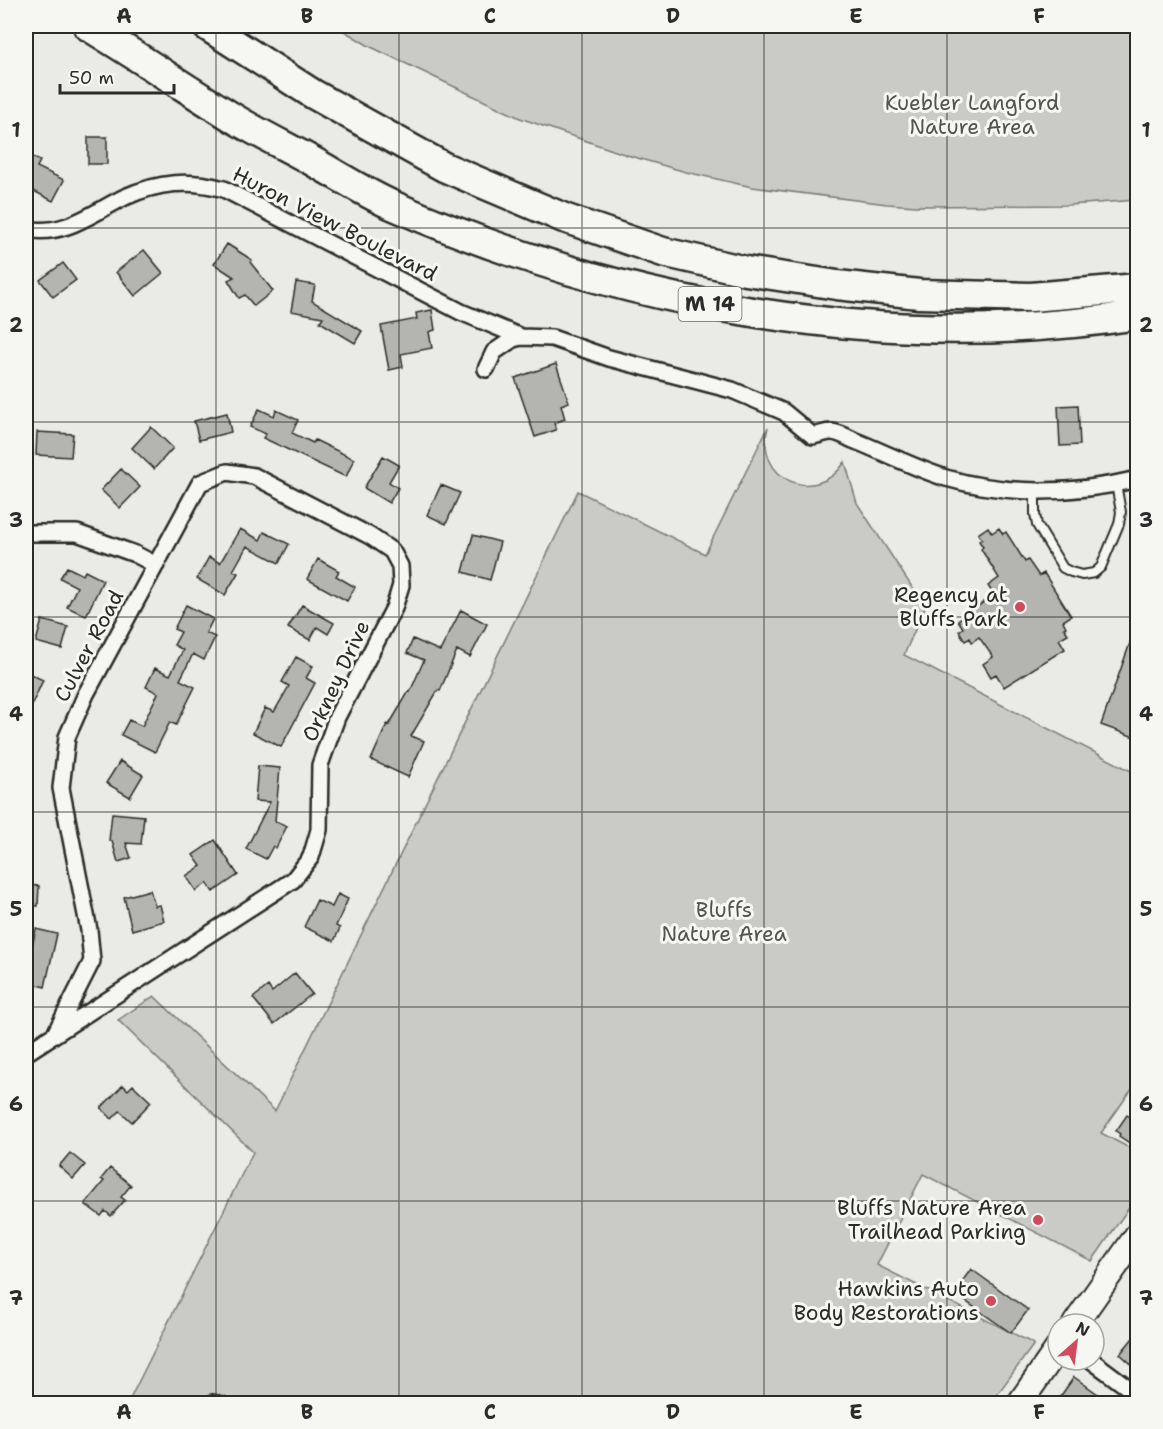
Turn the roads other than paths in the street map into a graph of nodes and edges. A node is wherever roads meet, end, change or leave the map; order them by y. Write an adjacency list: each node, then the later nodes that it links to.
1 (88, 26): 5 (highway, M 14)
2 (207, 26): 4 (highway, M 14)
3 (26, 229): 6 (street, Huron View Boulevard)
4 (1137, 288)
5 (1137, 315)
6 (521, 337): 7 (street); 11 (street, Huron View Boulevard)
7 (486, 369)
8 (254, 476): 13 (street, Culver Road); 14 (street, Orkney Drive)
9 (1137, 479): 10 (street, Huron View Boulevard)
10 (1116, 484): 11 (street, Huron View Boulevard); 11 (lane)
11 (1035, 491)
12 (26, 533): 13 (street)
13 (156, 565): 14 (street, Culver Road)
14 (56, 1032): 15 (street, Orkney Drive)
15 (26, 1053)
16 (1137, 1234): 17 (main road)
17 (1083, 1312)
18 (1046, 1365): 23 (main road)
19 (1106, 1371): 20 (street)
20 (1137, 1395)
21 (207, 1404): 22 (lane)
22 (227, 1404)
23 (1019, 1404)

